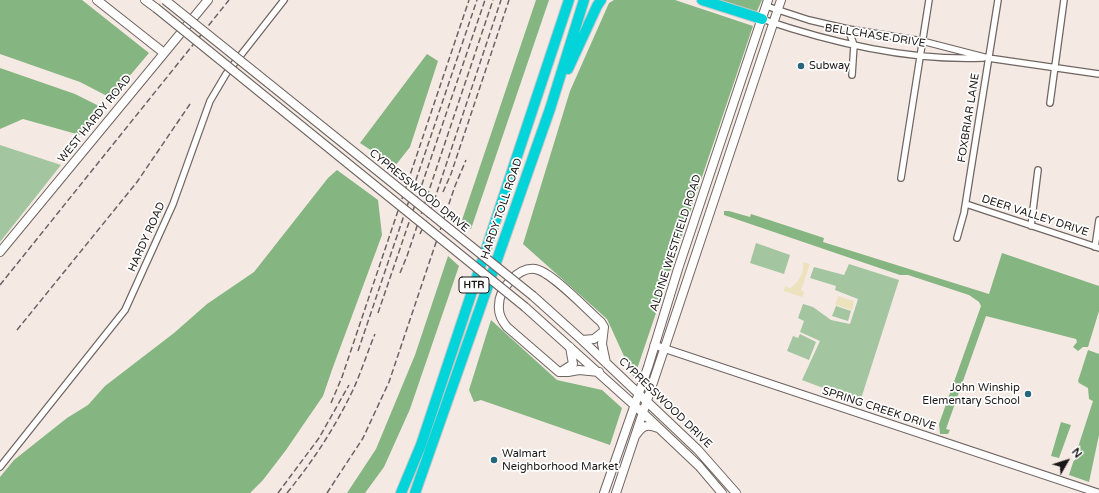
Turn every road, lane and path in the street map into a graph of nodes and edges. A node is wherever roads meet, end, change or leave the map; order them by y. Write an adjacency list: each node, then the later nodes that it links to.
1 (97, 0): 21 (main road)
2 (145, 0): 46 (main road, CYPRESSWOOD DRIVE, bridge)
3 (165, 0): 44 (main road, CYPRESSWOOD DRIVE, bridge)
4 (207, 0): 21 (main road, WEST HARDY ROAD)
5 (284, 0): 59 (street, HARDY ROAD)
6 (569, 0): 62 (highway, HARDY TOLL ROAD / HTR)
7 (584, 0): 28 (highway, HARDY TOLL ROAD / HTR)
8 (601, 0): 28 (highway)
9 (702, 0): 16 (highway)
10 (781, 0): 15 (main road, ALDINE WESTFIELD ROAD)
11 (929, 0): 19 (street)
12 (998, 0): 23 (street, FOXBRIAR LANE)
13 (1064, 0): 24 (street)
14 (767, 3): 15 (street, BELLCHASE DRIVE); 16 (main road, ALDINE WESTFIELD ROAD)
15 (778, 9): 17 (main road, ALDINE WESTFIELD ROAD); 18 (street, BELLCHASE DRIVE)
16 (762, 19): 17 (street, BELLCHASE DRIVE); 29 (main road, ALDINE WESTFIELD ROAD)
17 (773, 23): 20 (street, BELLCHASE DRIVE); 30 (main road, ALDINE WESTFIELD ROAD)
18 (848, 29): 19 (street, BELLCHASE DRIVE); 20 (street)
19 (922, 41): 22 (street); 23 (street, BELLCHASE DRIVE)
20 (854, 45): 22 (street, BELLCHASE DRIVE); 26 (street)
21 (164, 53): 40 (main road, WEST HARDY ROAD)
22 (920, 54): 23 (street, BELLCHASE DRIVE); 32 (street)
23 (988, 58): 24 (street, BELLCHASE DRIVE); 35 (street, FOXBRIAR LANE)
24 (1054, 69): 25 (street, BELLCHASE DRIVE); 27 (street)
25 (1099, 74)
26 (852, 75)
27 (1050, 103)
28 (550, 109): 63 (highway, HARDY TOLL ROAD / HTR)
29 (729, 117): 30 (main road); 33 (main road, ALDINE WESTFIELD ROAD)
30 (741, 122): 34 (main road, ALDINE WESTFIELD ROAD)
31 (1038, 170): 37 (street)
32 (901, 178)
33 (703, 193): 34 (main road); 41 (main road, ALDINE WESTFIELD ROAD)
34 (715, 197): 42 (main road, ALDINE WESTFIELD ROAD)
35 (966, 204): 37 (street, DEER VALLEY DRIVE); 38 (street, FOXBRIAR LANE)
36 (1099, 220): 39 (street)
37 (1031, 226): 39 (street, DEER VALLEY DRIVE)
38 (957, 238)
39 (1097, 247)
40 (0, 252)
41 (678, 269): 42 (main road); 45 (main road, ALDINE WESTFIELD ROAD)
42 (689, 274): 47 (main road, ALDINE WESTFIELD ROAD)
43 (603, 332): 44 (main road); 48 (main road); 50 (main road)
44 (582, 340): 48 (main road, CYPRESSWOOD DRIVE)
45 (654, 345): 47 (street, SPRING CREEK DRIVE); 49 (main road, ALDINE WESTFIELD ROAD)
46 (569, 346): 50 (main road); 51 (main road, CYPRESSWOOD DRIVE)
47 (665, 350): 54 (main road, ALDINE WESTFIELD ROAD); 67 (street, SPRING CREEK DRIVE)
48 (606, 363): 52 (main road, CYPRESSWOOD DRIVE)
49 (648, 367): 52 (main road); 53 (main road, ALDINE WESTFIELD ROAD)
50 (559, 372): 51 (main road)
51 (599, 372): 55 (main road, CYPRESSWOOD DRIVE)
52 (623, 379): 53 (main road, CYPRESSWOOD DRIVE)
53 (638, 394): 54 (main road, CYPRESSWOOD DRIVE); 55 (main road, ALDINE WESTFIELD ROAD)
54 (646, 402): 56 (main road, ALDINE WESTFIELD ROAD); 60 (main road, CYPRESSWOOD DRIVE)
55 (634, 404): 56 (main road, CYPRESSWOOD DRIVE); 64 (main road, ALDINE WESTFIELD ROAD)
56 (643, 413): 57 (main road, CYPRESSWOOD DRIVE); 58 (main road, ALDINE WESTFIELD ROAD)
57 (659, 428): 58 (main road); 61 (main road, CYPRESSWOOD DRIVE)
58 (633, 440): 65 (main road, ALDINE WESTFIELD ROAD)
59 (0, 466)
60 (728, 483): 61 (main road); 66 (main road, CYPRESSWOOD DRIVE)
61 (721, 492)
62 (401, 493)
63 (415, 493)
64 (604, 493)
65 (616, 493)
66 (736, 493)
67 (1098, 493)

